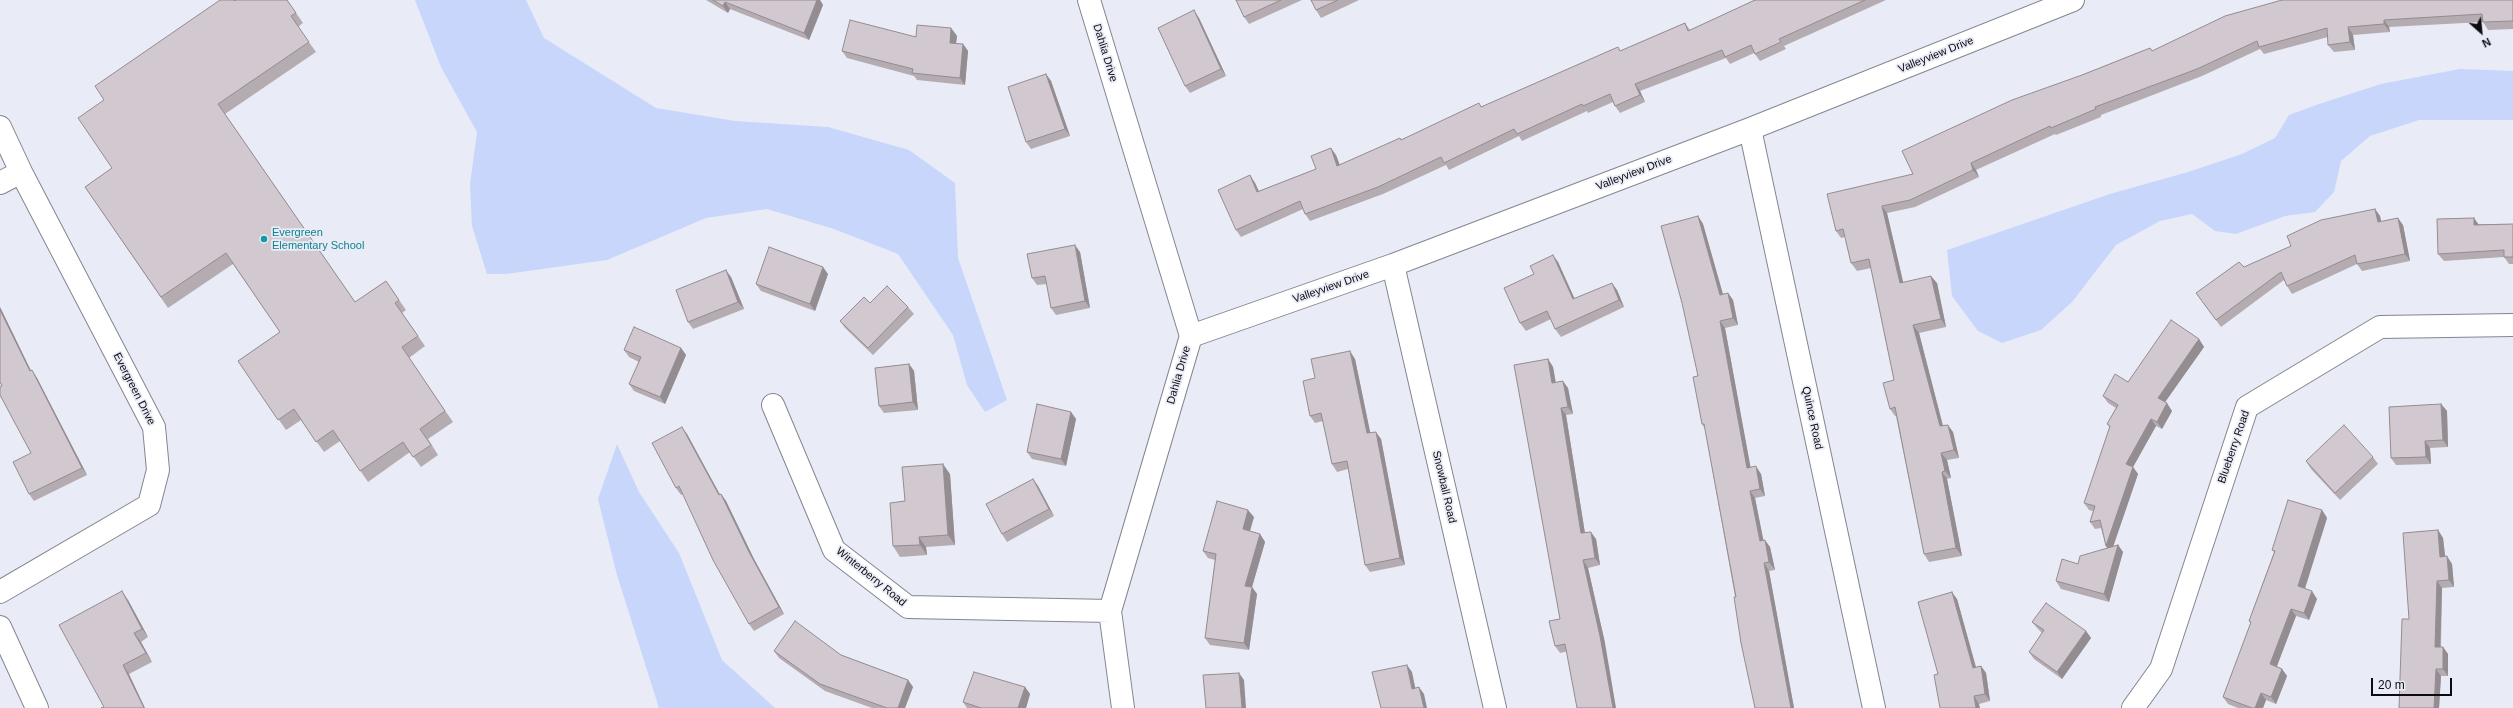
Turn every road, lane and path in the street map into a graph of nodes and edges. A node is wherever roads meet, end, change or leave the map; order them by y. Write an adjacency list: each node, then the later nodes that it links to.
1 (1089, 0): 9 (street, Dahlia Drive)
2 (2073, 0): 4 (street, Valleyview Drive)
3 (0, 126): 5 (street, Evergreen Drive)
4 (1750, 129): 7 (street, Valleyview Drive); 17 (street, Quince Road)
5 (22, 172): 6 (street); 11 (street, Evergreen Drive)
6 (0, 183)
7 (1393, 265): 9 (street, Valleyview Drive); 16 (street, Snowball Road)
8 (2513, 325): 18 (street, Blueberry Road)
9 (1191, 336): 12 (street, Dahlia Drive)
10 (773, 405): 12 (street, Winterberry Road)
11 (0, 592)
12 (1110, 611): 15 (street, Dahlia Drive)
13 (0, 627): 14 (street)
14 (37, 708)
15 (1123, 708)
16 (1496, 708)
17 (1874, 708)
18 (2133, 708)

